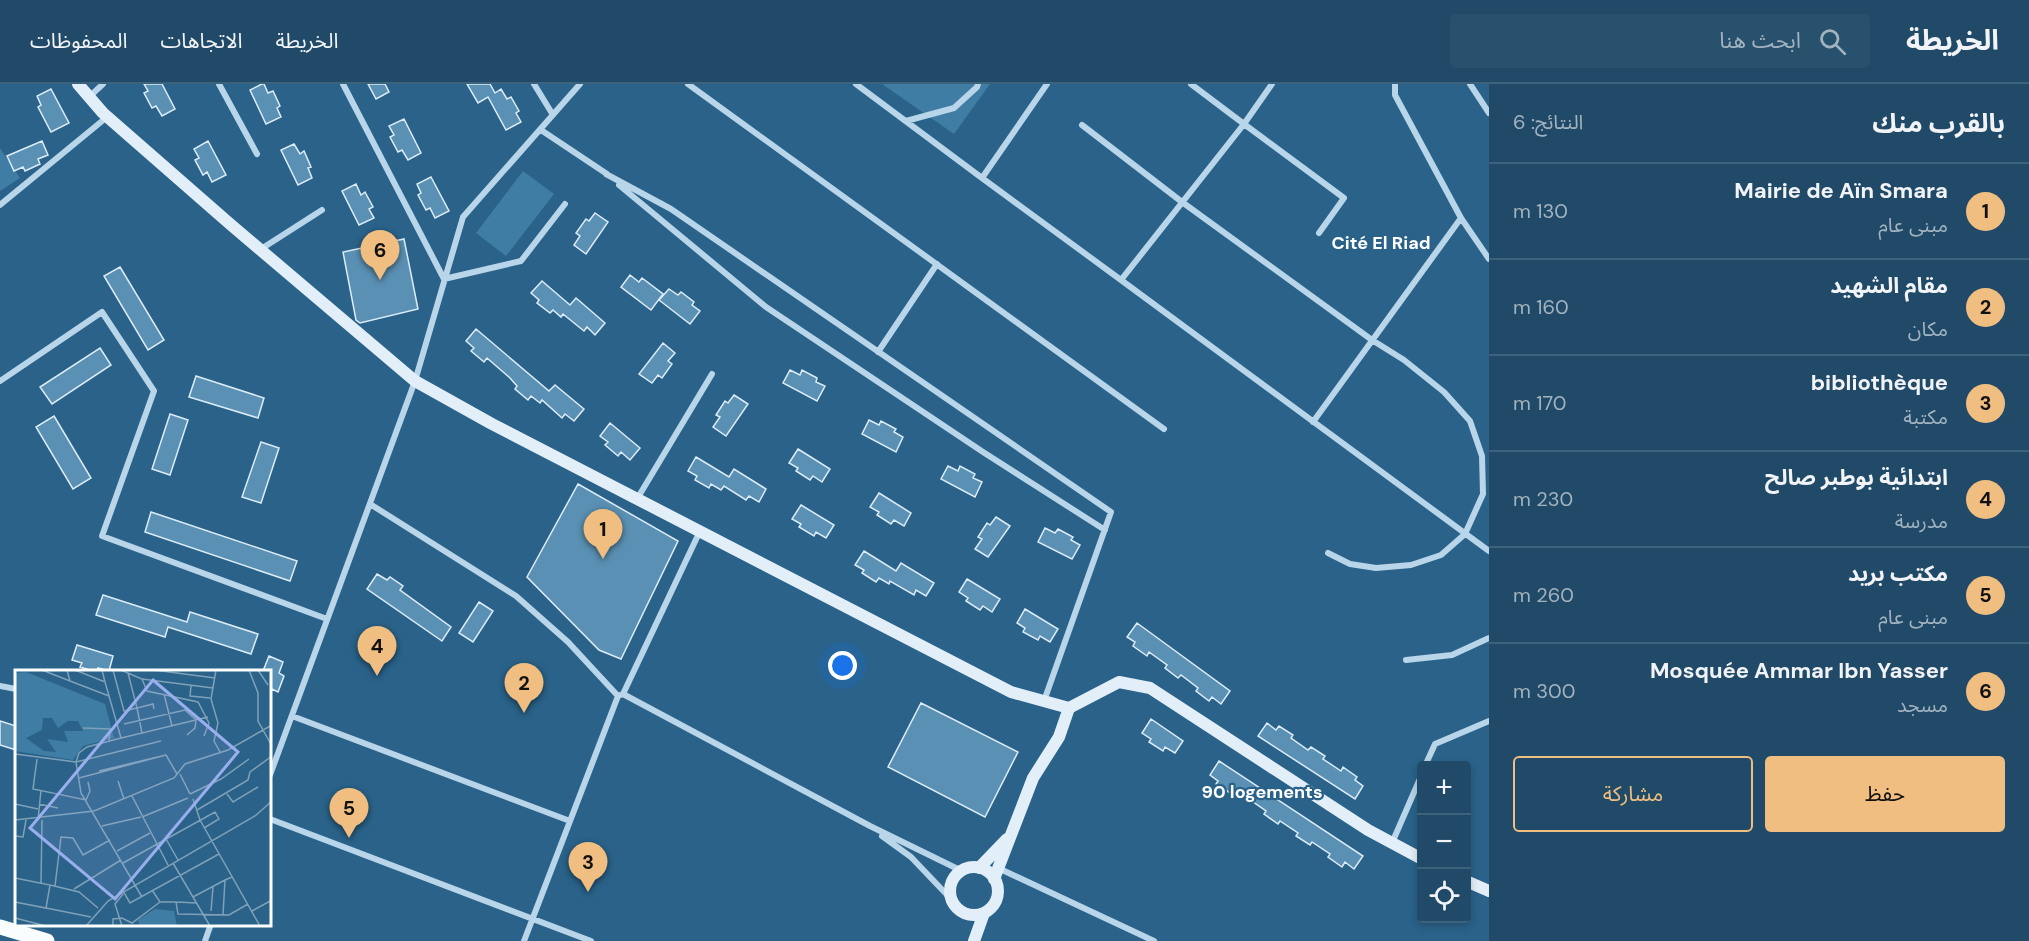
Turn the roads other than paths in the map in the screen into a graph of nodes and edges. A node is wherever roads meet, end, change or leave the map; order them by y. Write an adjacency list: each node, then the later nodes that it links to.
1 (78, 84): 15 (main road)
2 (103, 84): 15 (street)
3 (219, 84): 23 (street)
4 (343, 84): 35 (street)
5 (534, 84): 17 (street)
6 (580, 84): 17 (street)
7 (688, 84): 34 (street)
8 (856, 84): 19 (street)
9 (978, 84): 19 (street)
10 (1047, 84): 25 (street)
11 (1191, 84): 20 (street)
12 (1272, 84): 20 (street)
13 (1395, 84): 30 (street)
14 (1470, 84): 16 (street)
15 (89, 97): 18 (main road)
16 (1489, 113)
17 (553, 115): 22 (street)
18 (108, 117): 28 (street); 32 (main road)
19 (906, 121): 25 (street)
20 (1244, 124): 26 (street); 31 (street)
21 (1083, 125): 26 (street)
22 (541, 130): 24 (street); 35 (street)
23 (257, 154)
24 (606, 174): 38 (street); 46 (street)
25 (982, 178): 36 (street)
26 (1182, 202): 36 (street); 37 (street)
27 (565, 204): 35 (street)
28 (0, 205)
29 (322, 210): 32 (street)
30 (1461, 218): 33 (street); 37 (street)
31 (1319, 233)
32 (260, 249): 41 (main road)
33 (1489, 259)
34 (937, 264): 38 (street); 43 (street)
35 (444, 279): 41 (street)
36 (1121, 280): 42 (street)
37 (1372, 340): 42 (street); 48 (street)
38 (878, 352): 46 (street)
39 (712, 374): 44 (street)
40 (0, 381): 51 (street)
41 (415, 381): 44 (main road); 45 (street)
42 (1313, 422): 48 (street)
43 (1164, 429)
44 (637, 499): 47 (main road)
45 (370, 504): 51 (street); 56 (street)
46 (1105, 530): 57 (street)
47 (699, 531): 56 (street); 57 (main road)
48 (1466, 534): 49 (street); 50 (street)
49 (1489, 551)
50 (1328, 553)
51 (327, 620): 59 (street)
52 (1489, 638): 53 (street)
53 (1406, 660)
54 (0, 686): 55 (street)
55 (15, 689)
56 (620, 695): 65 (street); 66 (street)
57 (1044, 702): 58 (main road)
58 (1069, 708): 67 (main road); 68 (main road)
59 (292, 716): 62 (street); 65 (street)
60 (1489, 721): 61 (street)
61 (1427, 761)
62 (272, 770)
63 (1417, 786): 68 (street)
64 (272, 820): 77 (street)
65 (570, 821): 77 (street)
66 (870, 826): 71 (street); 75 (street)
67 (1012, 834): 70 (main road); 72 (main road)
68 (1392, 843): 69 (main road)
69 (1417, 856)
70 (979, 868): 71 (main road); 72 (main road)
71 (962, 871): 75 (main road)
72 (996, 874): 76 (main road); 85 (street)
73 (1471, 883): 74 (main road)
74 (1489, 891)
75 (951, 899): 76 (main road)
76 (984, 913): 84 (main road)
77 (533, 919): 82 (street); 83 (street)
78 (211, 926): 81 (street)
79 (0, 927): 80 (main road)
80 (47, 941)
81 (205, 941)
82 (524, 941)
83 (591, 941)
84 (974, 941)
85 (1154, 941)

